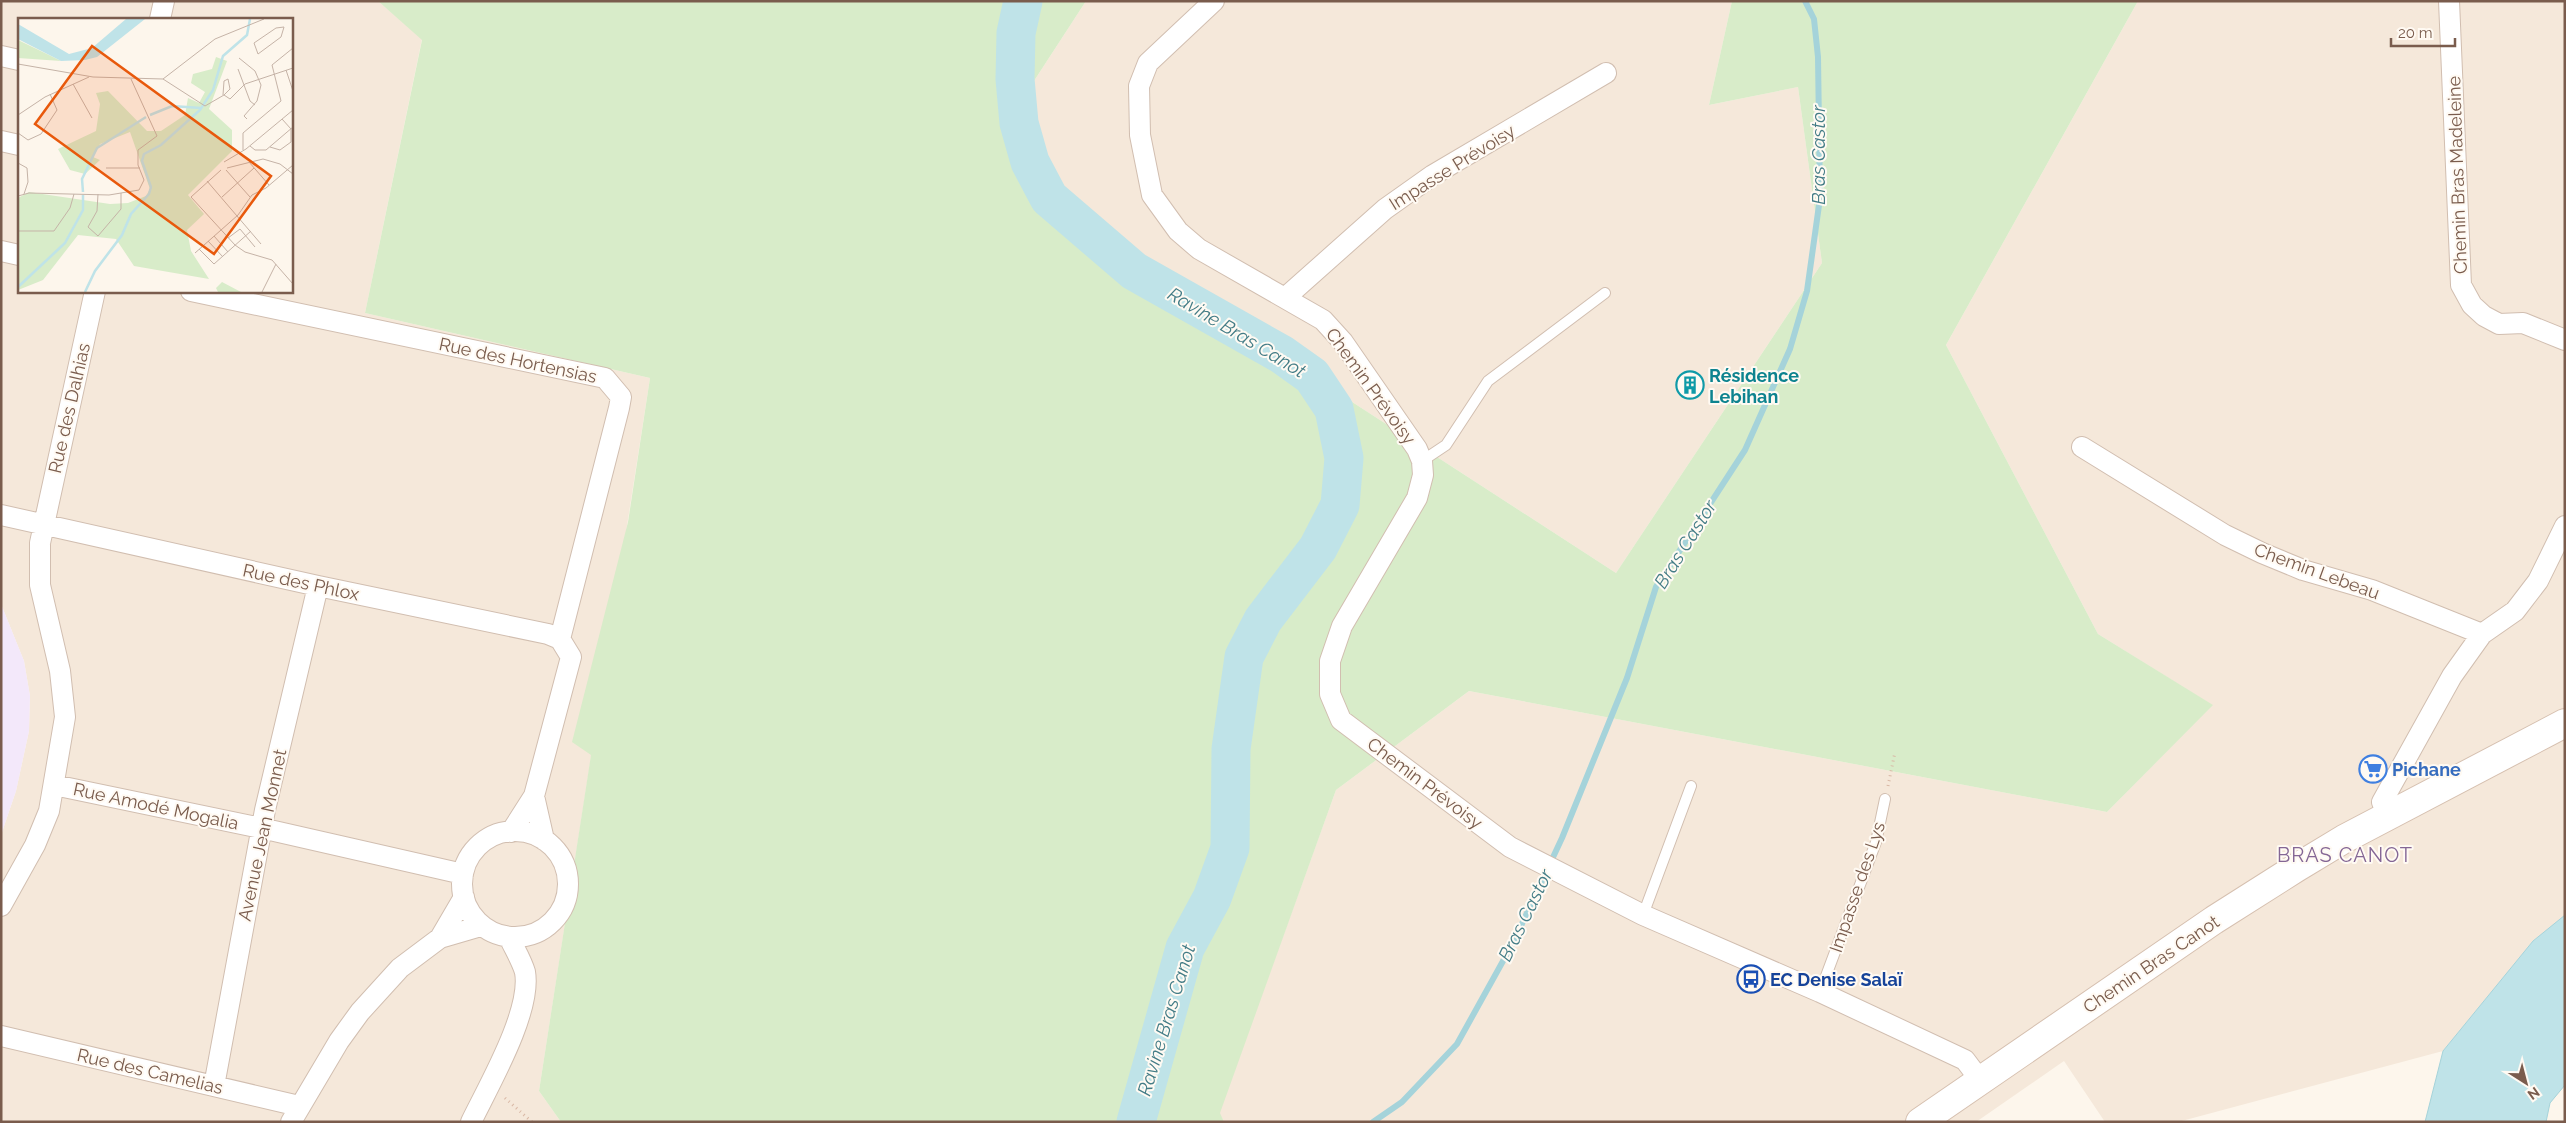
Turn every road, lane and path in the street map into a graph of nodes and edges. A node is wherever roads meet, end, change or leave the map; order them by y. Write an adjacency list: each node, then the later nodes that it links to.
1 (164, 1): 4 (street)
2 (1214, 1): 15 (street, Chemin Prévoisy)
3 (2449, 1): 16 (street, Chemin Bras Madeleine)
4 (160, 18)
5 (1, 56): 6 (street)
6 (18, 60)
7 (1606, 73): 15 (street, Impasse Prévoisy)
8 (1, 141): 9 (street)
9 (18, 145)
10 (1, 251): 11 (street)
11 (18, 255)
12 (95, 292): 20 (street, Rue des Dalhias)
13 (196, 292): 24 (street, Rue des Hortensias)
14 (1605, 293): 18 (lane)
15 (1286, 297): 18 (street, Chemin Prévoisy)
16 (2565, 340)
17 (2082, 448): 23 (street, Chemin Lebeau)
18 (1422, 461): 38 (street, Chemin Prévoisy)
19 (1, 514): 20 (street, Rue des Phlox)
20 (42, 525): 22 (street, Rue des Phlox); 27 (street, Rue des Dalhias)
21 (2565, 526): 23 (street)
22 (318, 586): 24 (street, Rue des Phlox); 32 (street, Avenue Jean Monnet)
23 (2482, 634): 31 (street)
24 (560, 639): 29 (street)
25 (2565, 723): 31 (street, Chemin Bras Canot)
26 (1895, 752): 30 (path, Impasse des Lys)
27 (54, 785): 32 (street, Rue Amodé Mogalia); 37 (street, Rue des Dalhias)
28 (1691, 786): 38 (lane)
29 (534, 796): 33 (street); 34 (street)
30 (1885, 799): 44 (lane, Impasse des Lys)
31 (2388, 816): 46 (street, Chemin Bras Canot)
32 (261, 828): 35 (street, Rue Amodé Mogalia); 48 (street, Avenue Jean Monnet)
33 (510, 832): 34 (street); 35 (street)
34 (544, 840): 40 (street)
35 (463, 874): 36 (street)
36 (464, 897): 39 (street); 42 (street)
37 (1, 906)
38 (1644, 915): 44 (street)
39 (481, 926): 41 (street); 42 (street)
40 (540, 931): 41 (street); 43 (street)
41 (509, 937): 43 (street)
42 (440, 938): 49 (street)
43 (524, 971): 47 (street)
44 (1820, 992): 46 (street)
45 (1, 1036): 48 (street, Rue des Camelias)
46 (1980, 1080): 52 (street, Chemin Bras Canot)
47 (489, 1084): 50 (street); 51 (path)
48 (214, 1086): 49 (street, Rue des Camelias)
49 (295, 1114)
50 (471, 1122)
51 (532, 1122)
52 (1920, 1122)

